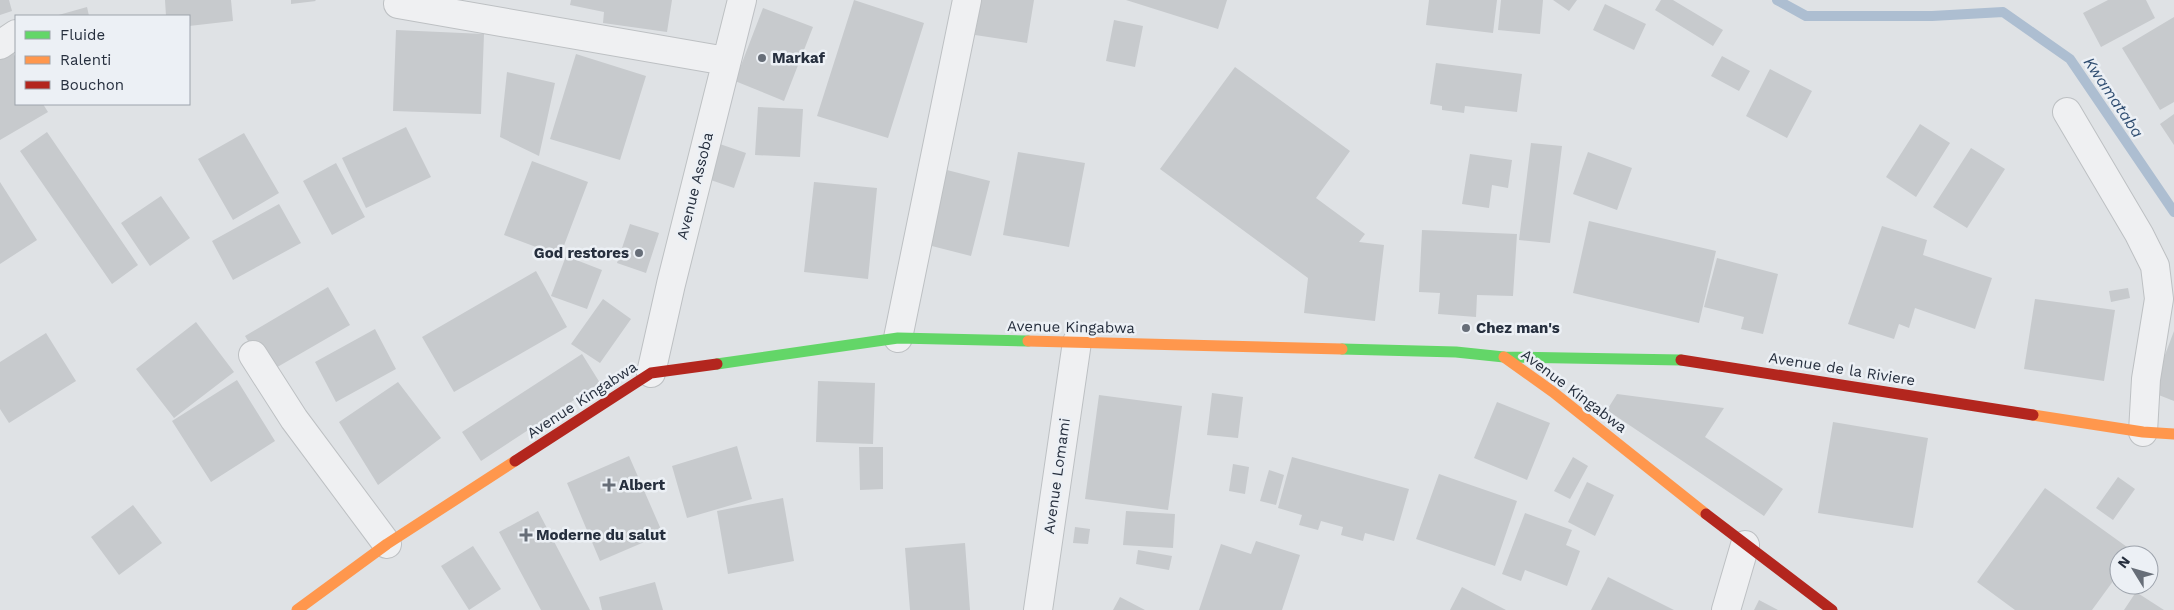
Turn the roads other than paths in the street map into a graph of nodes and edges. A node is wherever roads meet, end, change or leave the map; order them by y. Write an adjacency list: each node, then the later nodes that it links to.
1 (742, 0): 6 (street, Avenue Assoba)
2 (967, 0): 8 (street)
3 (398, 4): 6 (street)
4 (15, 35): 5 (street)
5 (0, 45)
6 (726, 61): 12 (street, Avenue Assoba)
7 (2067, 112): 13 (street)
8 (898, 338): 9 (street, Avenue Kingabwa); 12 (street, Avenue Kingabwa)
9 (1077, 342): 11 (street, Avenue Kingabwa); 18 (street, Avenue Lomami)
10 (252, 355): 15 (street)
11 (1504, 357): 13 (street, Avenue de la Riviere); 16 (street, Avenue Kingabwa)
12 (652, 373): 15 (street, Avenue Kingabwa)
13 (2143, 432): 14 (street, Avenue de la Riviere)
14 (2174, 434)
15 (387, 544): 17 (street, Avenue Kingabwa)
16 (1745, 546): 19 (street); 20 (street, Avenue Kingabwa)
17 (297, 610)
18 (1038, 610)
19 (1726, 610)
20 (1832, 610)

